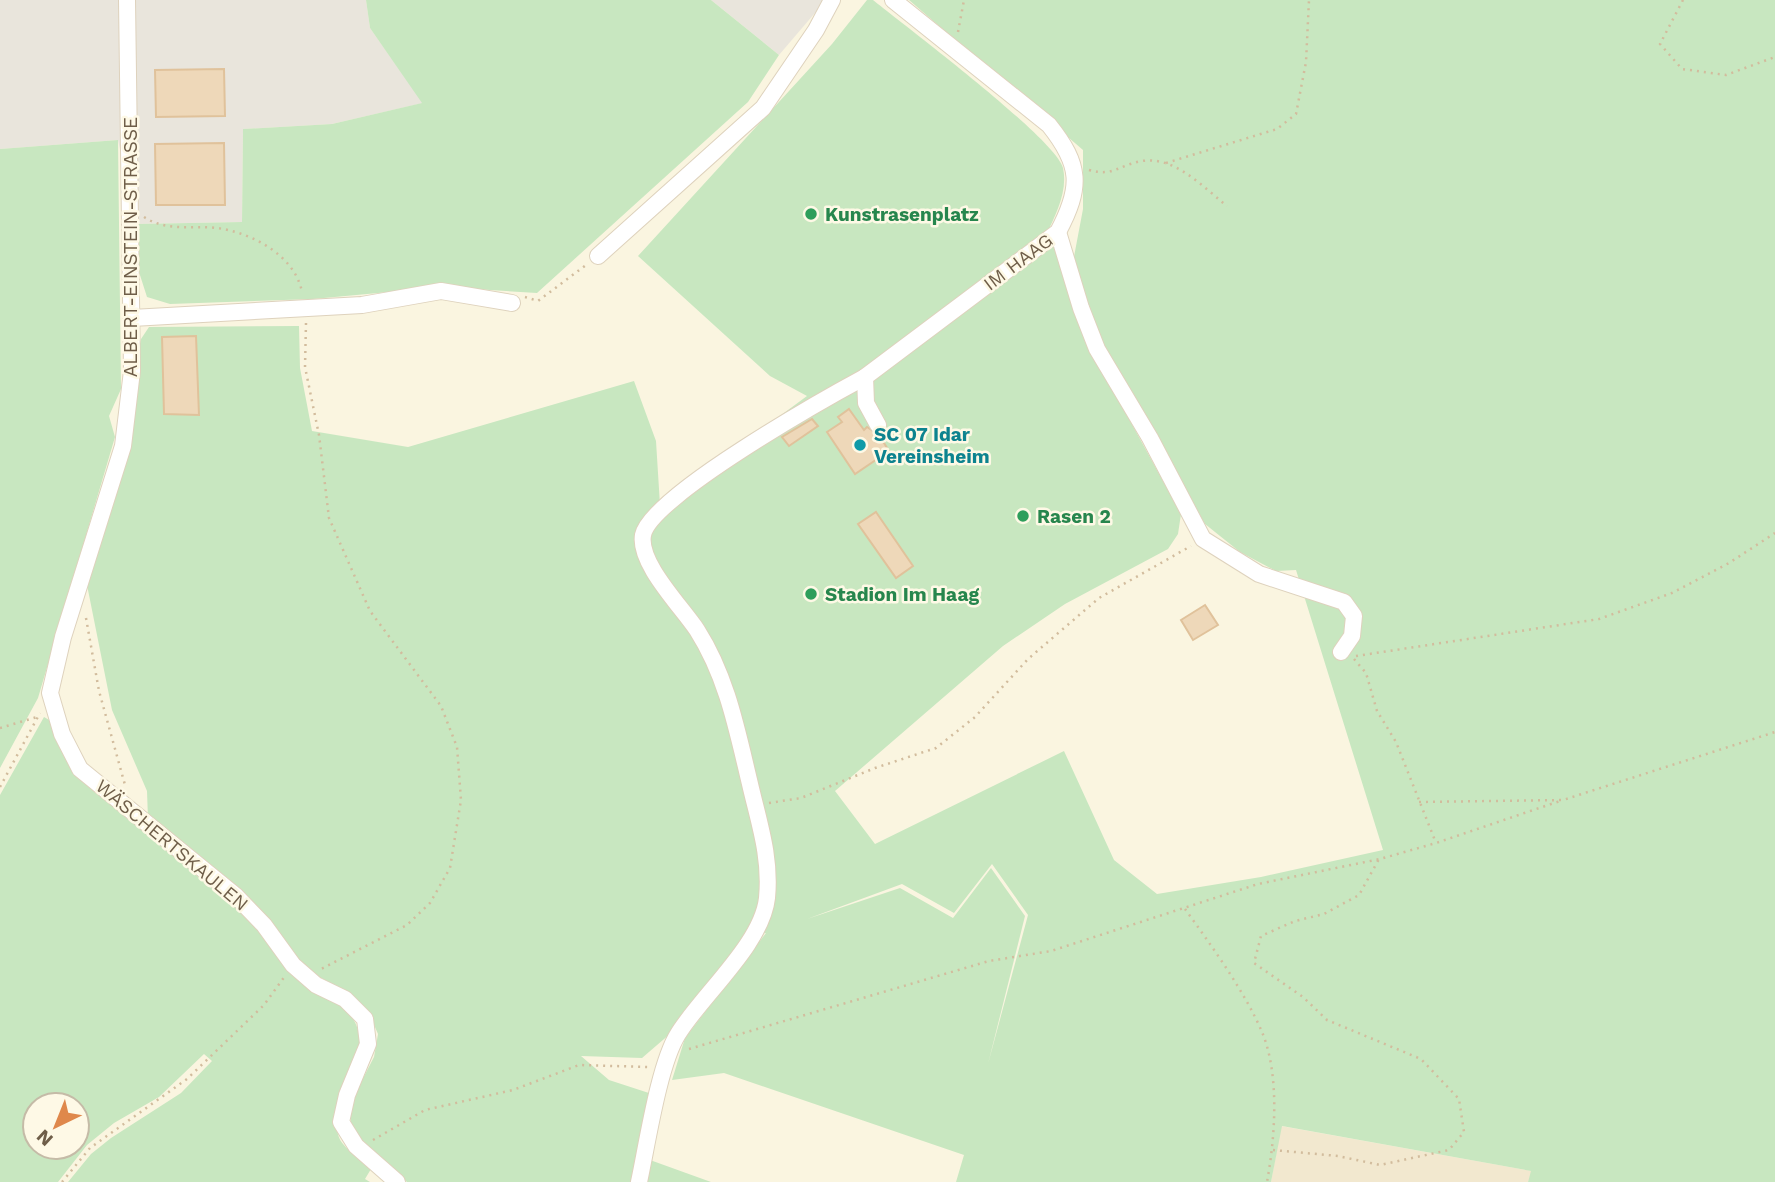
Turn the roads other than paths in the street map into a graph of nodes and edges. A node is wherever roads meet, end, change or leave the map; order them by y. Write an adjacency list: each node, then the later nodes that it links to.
1 (127, 0): 7 (street, ALBERT-EINSTEIN-STRASSE)
2 (832, 0): 5 (street)
3 (892, 0): 4 (street, IM HAAG)
4 (1058, 232): 8 (street, IM HAAG); 10 (street)
5 (598, 256)
6 (512, 303): 7 (street)
7 (132, 318): 11 (street, ALBERT-EINSTEIN-STRASSE)
8 (864, 377): 9 (street); 13 (street, IM HAAG)
9 (878, 425)
10 (1341, 652)
11 (50, 693): 12 (street, WÄSCHERTSKAULEN)
12 (397, 1182)
13 (639, 1182)

